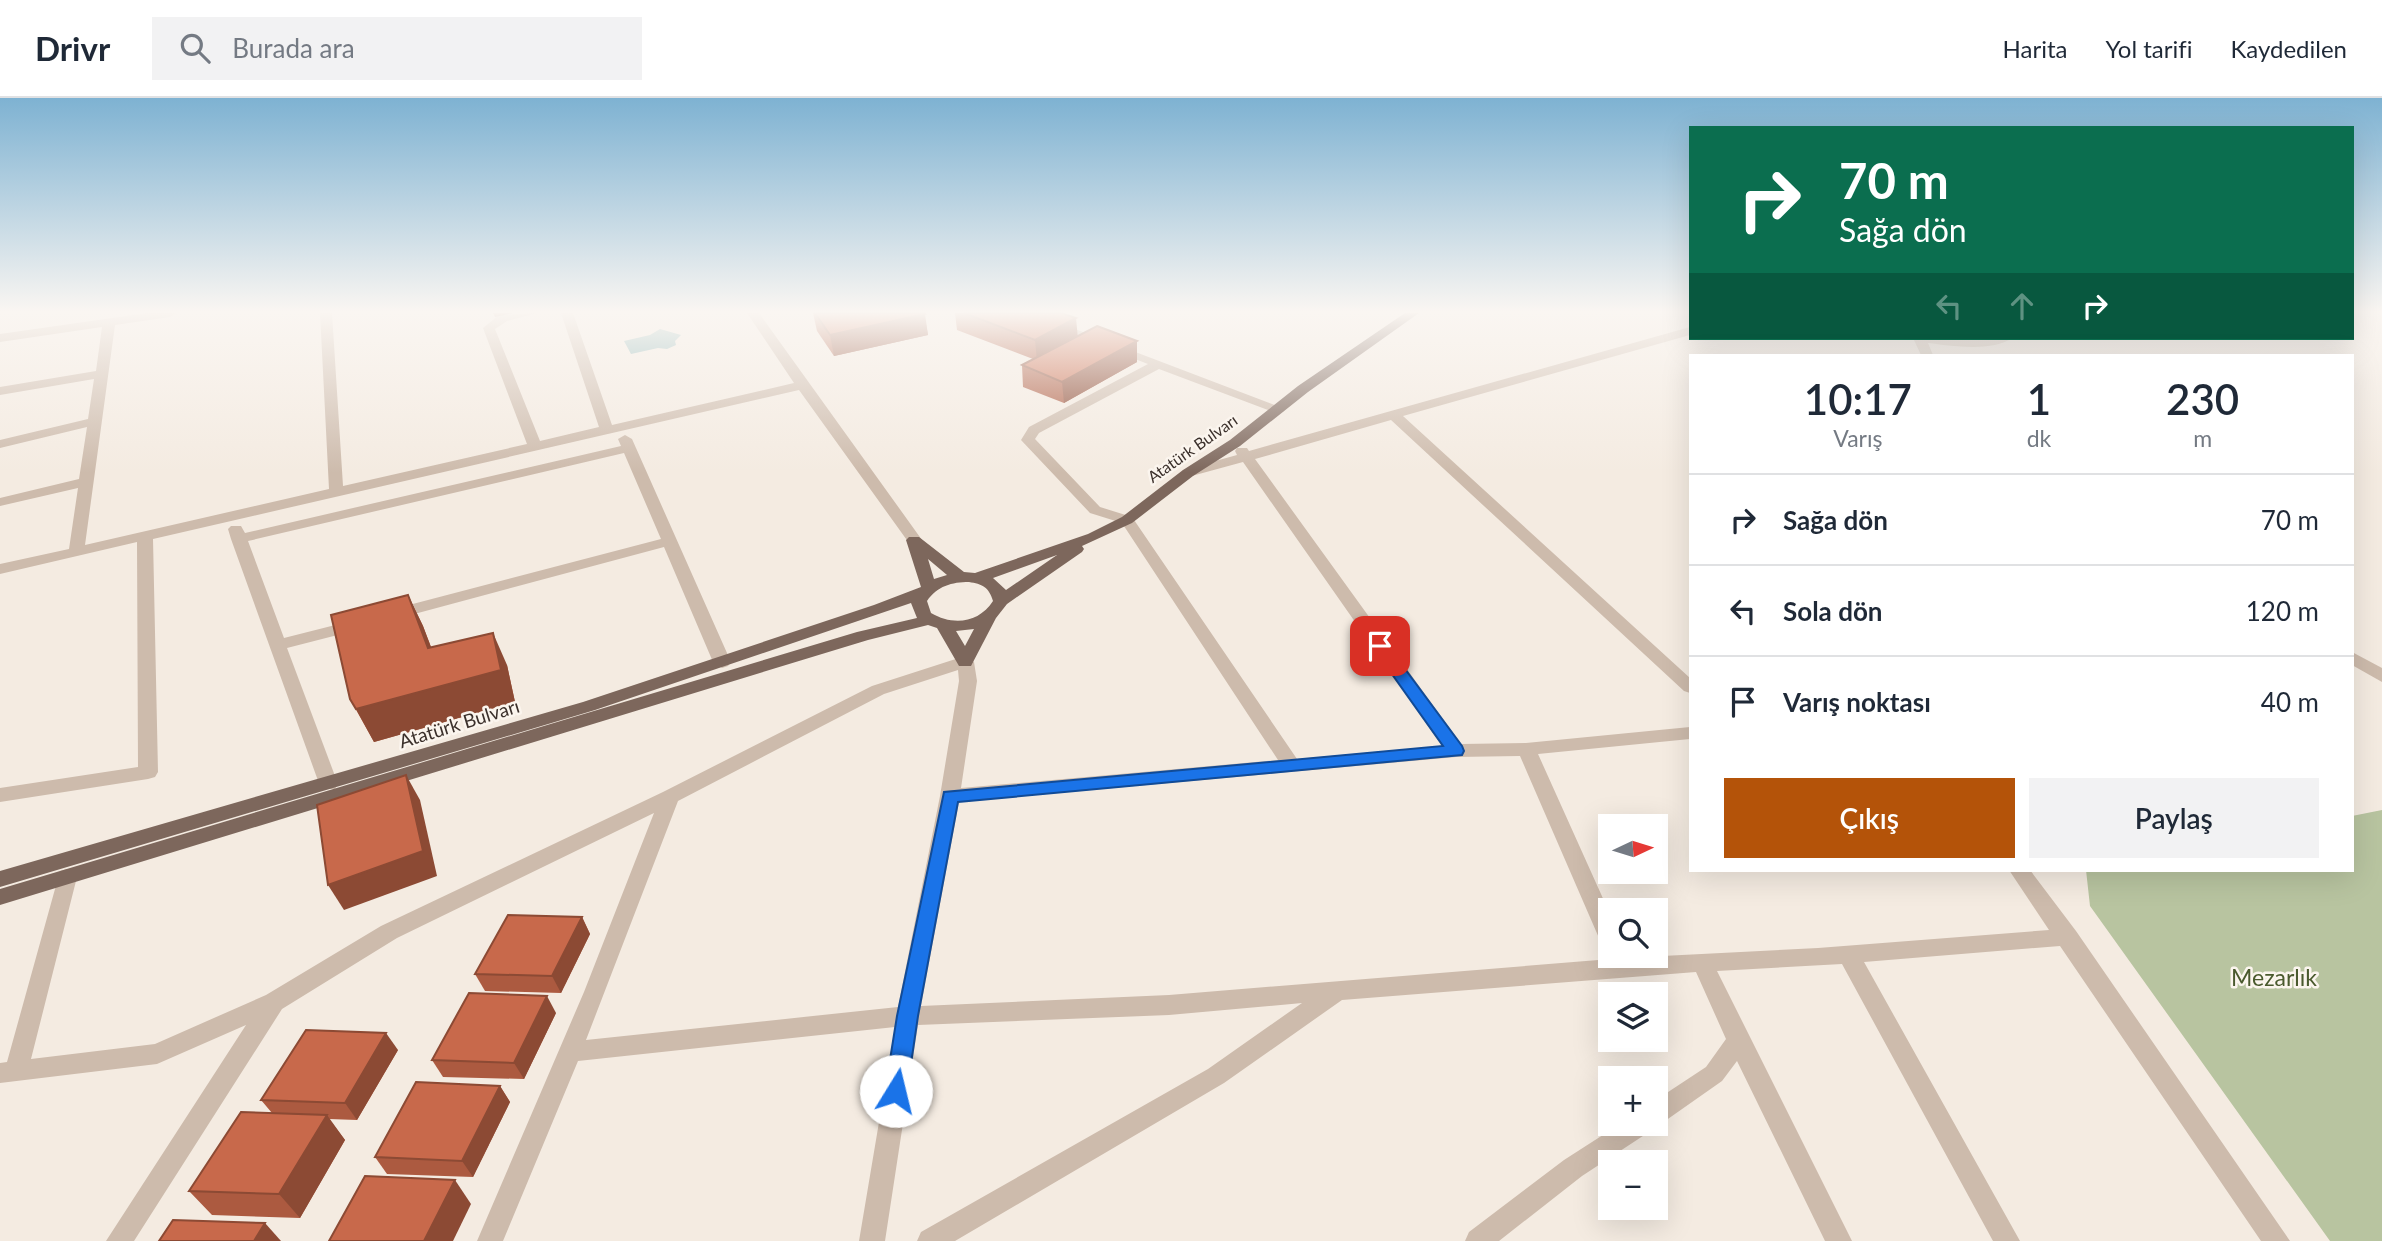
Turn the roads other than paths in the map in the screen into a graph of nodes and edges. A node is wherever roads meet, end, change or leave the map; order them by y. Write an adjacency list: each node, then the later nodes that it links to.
1 (102, 366): 10 (street)
2 (329, 366): 24 (street)
3 (504, 366): 19 (street)
4 (589, 366): 16 (street)
5 (789, 366): 11 (street)
6 (1154, 366): 27 (street)
7 (1164, 366): 13 (street)
8 (1337, 366): 13 (main road, Atatürk Bulvarı)
9 (1563, 366): 14 (street)
10 (101, 374): 12 (street); 15 (street)
11 (802, 385): 16 (street); 31 (street)
12 (0, 391)
13 (1278, 408): 17 (main road, Atatürk Bulvarı)
14 (1392, 414): 21 (street); 45 (street)
15 (94, 421): 18 (street); 23 (street)
16 (613, 428): 19 (street); 20 (street)
17 (1235, 443): 21 (street); 22 (main road, Atatürk Bulvarı)
18 (0, 444)
19 (535, 446): 24 (street)
20 (629, 448): 30 (street); 32 (street)
21 (1248, 457): 22 (street); 48 (street)
22 (1188, 473): 27 (main road, Atatürk Bulvarı)
23 (86, 482): 25 (street); 33 (street)
24 (336, 492): 26 (street)
25 (0, 502)
26 (231, 516): 28 (street); 30 (street)
27 (1127, 520): 29 (main road, Atatürk Bulvarı); 49 (street)
28 (145, 536): 33 (street); 51 (street)
29 (1093, 537): 35 (main road, Atatürk Bulvarı); 37 (main road, Atatürk Bulvarı)
30 (239, 539): 40 (street)
31 (914, 540): 35 (main road); 36 (main road)
32 (670, 541): 40 (street); 42 (street)
33 (76, 552): 34 (street)
34 (0, 569)
35 (968, 578): 36 (main road, Atatürk Bulvarı); 37 (main road)
36 (928, 589): 39 (main road); 42 (main road, Atatürk Bulvarı)
37 (1001, 601): 38 (main road, Atatürk Bulvarı)
38 (988, 618): 39 (main road, Atatürk Bulvarı); 43 (main road, Atatürk Bulvarı)
39 (936, 623): 43 (main road); 55 (main road, Atatürk Bulvarı)
40 (278, 645): 50 (street)
41 (2354, 658): 44 (street)
42 (722, 662): 50 (main road, Atatürk Bulvarı)
43 (965, 662): 52 (street); 53 (street)
44 (2382, 676)
45 (1689, 686)
46 (1689, 733): 47 (street)
47 (1526, 749): 48 (street); 58 (street)
48 (1456, 751): 49 (street)
49 (1291, 765): 52 (street)
50 (328, 784): 56 (main road, Atatürk Bulvarı)
51 (0, 795)
52 (950, 796): 66 (street)
53 (670, 797): 65 (street); 68 (street)
54 (2020, 872): 59 (street)
55 (67, 877): 57 (main road, Atatürk Bulvarı); 69 (street)
56 (0, 879)
57 (0, 897)
58 (1598, 911)
59 (2068, 937): 60 (street); 79 (street)
60 (1848, 954): 63 (street); 78 (street)
61 (1598, 963): 64 (street)
62 (1668, 963): 63 (street)
63 (1703, 964): 67 (street)
64 (1340, 989): 66 (street); 75 (street)
65 (274, 1002): 69 (street); 72 (street)
66 (908, 1016): 68 (street); 74 (street)
67 (1738, 1040): 70 (street); 77 (street)
68 (570, 1052): 73 (street)
69 (8, 1072)
70 (1668, 1105)
71 (1622, 1136): 76 (street)
72 (119, 1241)
73 (490, 1241)
74 (872, 1241)
75 (930, 1241)
76 (1478, 1241)
77 (1839, 1241)
78 (2007, 1241)
79 (2277, 1241)

